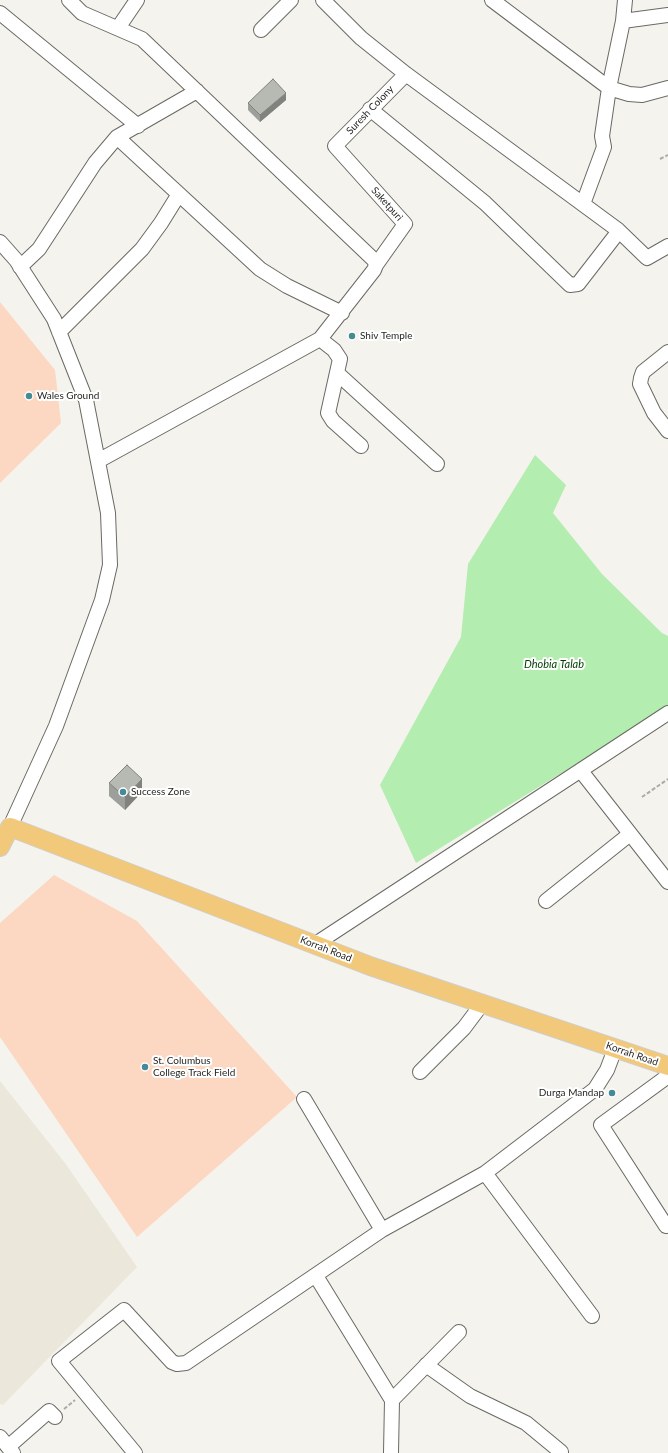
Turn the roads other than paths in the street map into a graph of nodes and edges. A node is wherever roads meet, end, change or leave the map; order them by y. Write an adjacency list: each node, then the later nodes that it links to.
1 (69, 0): 10 (street)
2 (137, 0): 10 (street)
3 (291, 0): 11 (street)
4 (323, 0): 12 (street)
5 (492, 0): 13 (street)
6 (626, 0): 9 (street)
7 (0, 13): 17 (street)
8 (668, 15): 9 (street)
9 (623, 21): 13 (street)
10 (118, 28): 15 (street)
11 (261, 30)
12 (406, 74): 16 (street, Suresh Colony); 21 (street)
13 (609, 88): 14 (street); 21 (street)
14 (668, 88)
15 (197, 91): 17 (street); 25 (street)
16 (370, 109): 19 (street, Suresh Colony); 22 (street)
17 (138, 126): 18 (street)
18 (117, 136): 20 (street); 26 (street)
19 (335, 146): 25 (street, Saketpuri)
20 (179, 194): 27 (street); 28 (street)
21 (583, 204): 22 (street)
22 (620, 232): 24 (street)
23 (0, 242): 26 (street)
24 (668, 246)
25 (376, 265): 27 (street)
26 (20, 267): 28 (street)
27 (342, 313): 29 (street)
28 (59, 332): 34 (street)
29 (320, 339): 31 (street); 34 (street)
30 (668, 352): 32 (street)
31 (338, 373): 33 (street); 35 (street)
32 (668, 431)
33 (361, 446)
34 (98, 461): 38 (street)
35 (437, 464)
36 (668, 713): 37 (street)
37 (581, 771): 39 (street); 43 (street)
38 (10, 827): 40 (main road); 43 (main road, Korrah Road)
39 (630, 834): 41 (street); 42 (street)
40 (0, 847)
41 (668, 882)
42 (546, 901)
43 (314, 945): 44 (main road, Korrah Road)
44 (482, 1004): 45 (main road, Korrah Road); 47 (street)
45 (615, 1049): 46 (main road, Korrah Road); 50 (street)
46 (668, 1066)
47 (420, 1072)
48 (668, 1076): 51 (street)
49 (304, 1099): 52 (street)
50 (485, 1173): 52 (street); 54 (street)
51 (666, 1226)
52 (382, 1230): 53 (street)
53 (316, 1276): 57 (street); 61 (street)
54 (592, 1316)
55 (459, 1332): 56 (street)
56 (426, 1365): 57 (street); 60 (street)
57 (392, 1400): 62 (street)
58 (55, 1417): 59 (street)
59 (7, 1446)
60 (561, 1452)
61 (135, 1453)
62 (391, 1453)

